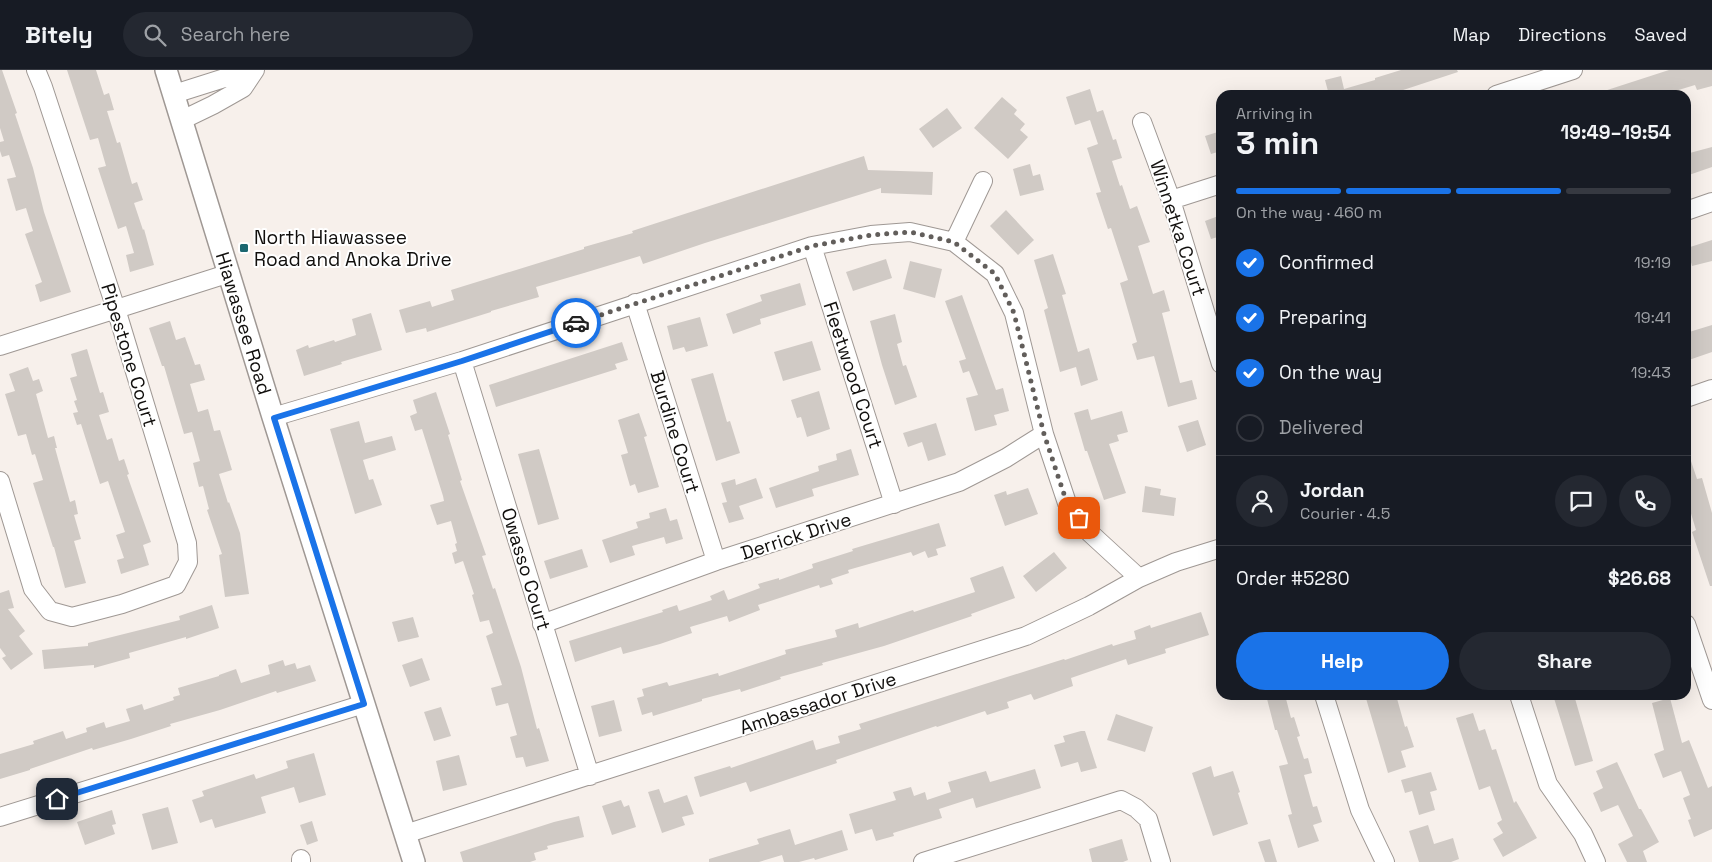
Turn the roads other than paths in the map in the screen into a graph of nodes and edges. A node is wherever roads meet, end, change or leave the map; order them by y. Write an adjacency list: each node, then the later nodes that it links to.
1 (36, 70): 19 (street, Pipestone Court)
2 (166, 70): 7 (main road, Hiawassee Road)
3 (250, 70): 7 (street)
4 (255, 70): 8 (street)
5 (1573, 70): 6 (street)
6 (1511, 90)
7 (174, 94): 8 (main road, Hiawassee Road)
8 (182, 120): 17 (main road, Hiawassee Road)
9 (1142, 122): 12 (street, Winnetka Court)
10 (982, 181): 15 (street)
11 (1216, 186): 12 (street)
12 (1171, 200): 21 (street, Winnetka Court)
13 (1712, 202): 14 (street)
14 (1691, 209)
15 (954, 242): 16 (street); 26 (street)
16 (812, 246): 18 (street); 28 (street, Fleetwood Court)
17 (230, 273): 19 (street); 25 (main road, Hiawassee Road)
18 (635, 303): 22 (street); 30 (street, Burdine Court)
19 (116, 309): 20 (street); 27 (street, Pipestone Court)
20 (0, 346)
21 (1216, 346)
22 (462, 361): 25 (street); 32 (street, Owasso Court)
23 (1712, 389): 24 (street)
24 (1691, 396)
25 (274, 418): 37 (main road, Hiawassee Road)
26 (1044, 434): 28 (street, Derrick Drive); 31 (street)
27 (0, 480)
28 (894, 504): 30 (street, Derrick Drive)
29 (1216, 550): 31 (street, Ambassador Drive)
30 (716, 562): 32 (street, Derrick Drive)
31 (1139, 578): 38 (street, Ambassador Drive)
32 (542, 624): 38 (street, Owasso Court)
33 (1691, 639): 36 (street)
34 (1326, 700): 44 (street)
35 (1520, 700): 45 (street)
36 (1712, 700)
37 (364, 704): 39 (street); 40 (main road, Hiawassee Road)
38 (590, 776): 40 (street, Ambassador Drive)
39 (0, 816)
40 (405, 834): 41 (main road, Hiawassee Road)
41 (414, 862)
42 (923, 862): 43 (street)
43 (1161, 862)
44 (1386, 862)
45 (1596, 862)

